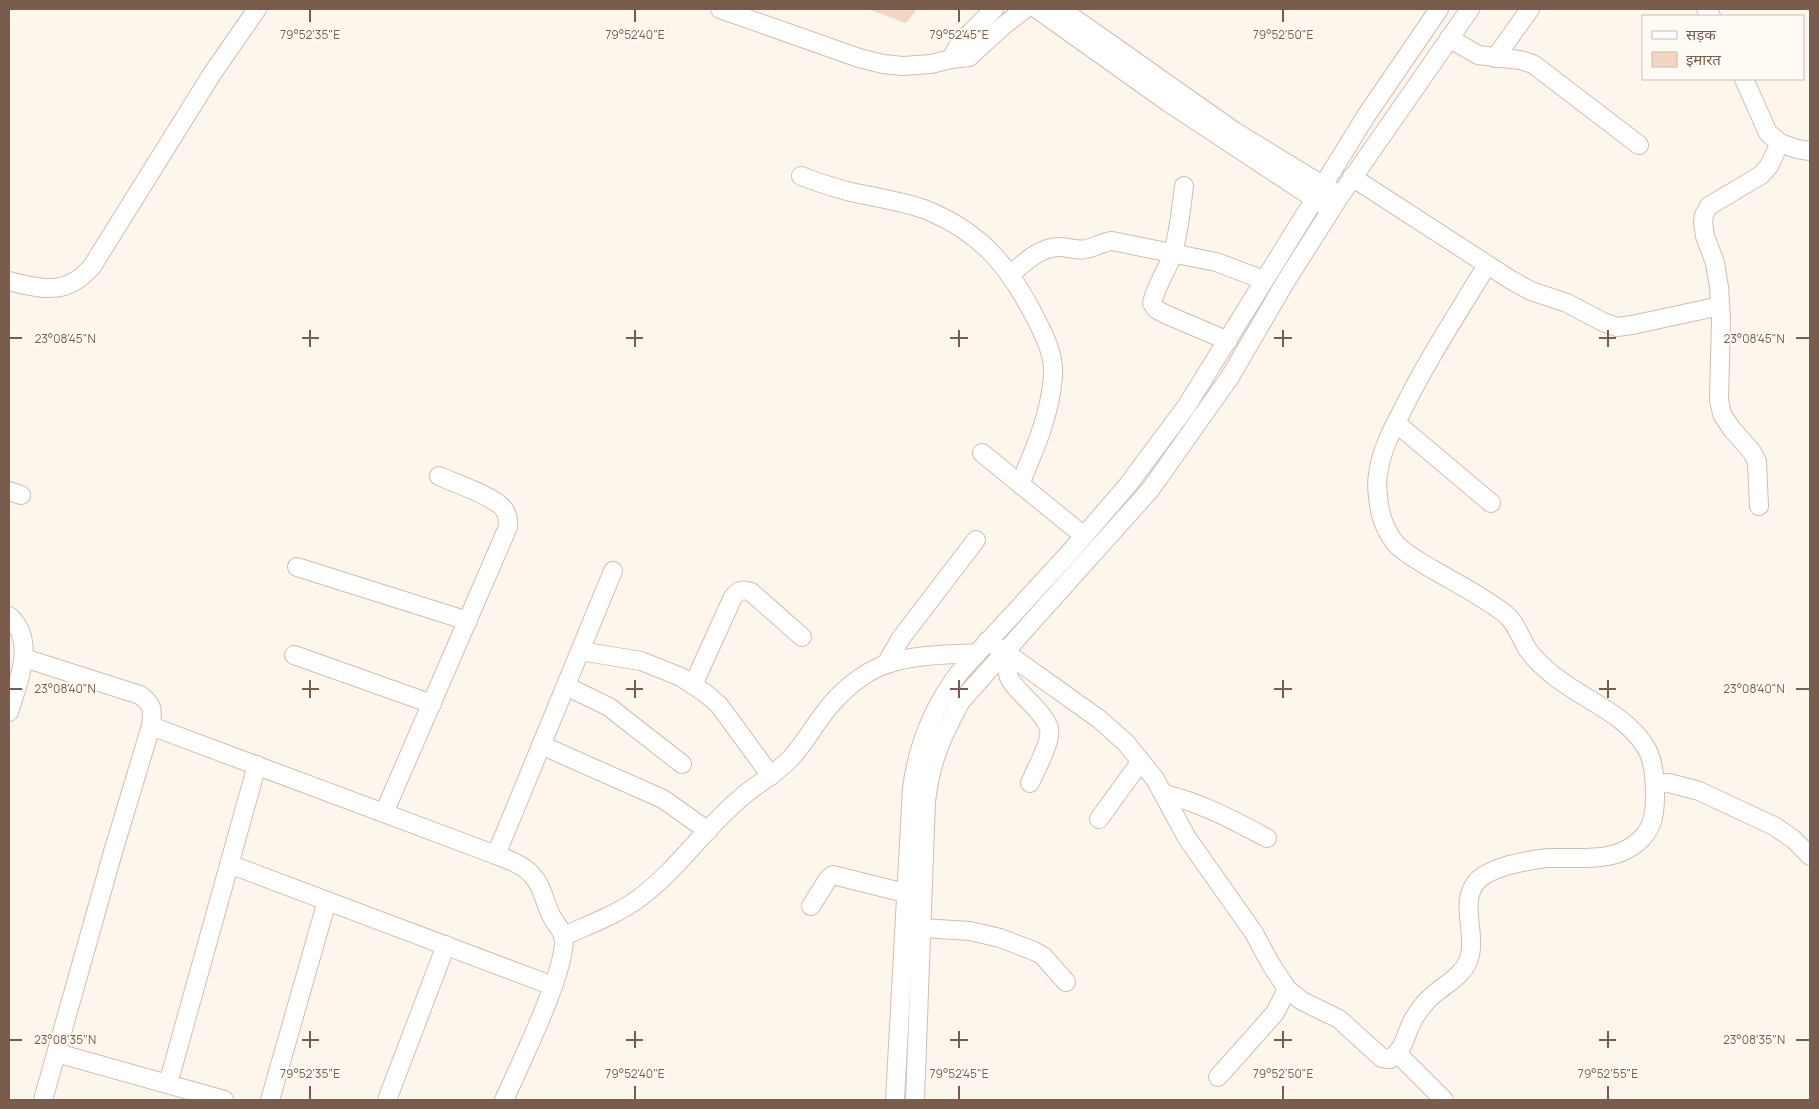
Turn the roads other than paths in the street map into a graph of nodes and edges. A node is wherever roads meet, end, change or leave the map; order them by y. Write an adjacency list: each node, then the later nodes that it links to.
1 (258, 9): 26 (street)
2 (720, 9): 12 (street)
3 (994, 9): 12 (street)
4 (1025, 9): 12 (street)
5 (1037, 9): 20 (street)
6 (1061, 9): 20 (street)
7 (1439, 9): 20 (street)
8 (1470, 9): 10 (street)
9 (1530, 9): 11 (street)
10 (1449, 38): 11 (street); 18 (street)
11 (1495, 58): 15 (street)
12 (951, 59)
13 (1744, 80): 14 (street)
14 (1780, 143): 16 (street); 27 (street)
15 (1639, 145)
16 (1810, 151)
17 (800, 176): 24 (street)
18 (1352, 177): 21 (street); 23 (street)
19 (1184, 186): 22 (street)
20 (1318, 192): 21 (street); 25 (street)
21 (1335, 203): 45 (street)
22 (1172, 254): 24 (street); 25 (street); 28 (street)
23 (1487, 265): 27 (street); 29 (street)
24 (1011, 274): 32 (street)
25 (1264, 280): 28 (street)
26 (9, 281)
27 (1720, 306): 34 (street)
28 (1228, 341): 35 (street)
29 (1396, 423): 33 (street); 59 (street)
30 (982, 453): 32 (street)
31 (439, 476): 40 (street)
32 (1020, 484): 35 (street)
33 (1491, 503)
34 (1759, 506)
35 (1084, 536): 42 (street)
36 (976, 540): 47 (street)
37 (297, 567): 40 (street)
38 (613, 571): 43 (street)
39 (9, 616): 46 (street)
40 (468, 620): 50 (street)
41 (802, 637): 48 (street)
42 (982, 647): 45 (street); 47 (street); 68 (street)
43 (580, 650): 48 (street); 49 (street)
44 (294, 655): 50 (street)
45 (1010, 656): 54 (street); 58 (street); 71 (street)
46 (24, 658): 51 (street); 52 (street)
47 (886, 664): 57 (street)
48 (693, 685): 57 (street)
49 (566, 686): 53 (street); 55 (street)
50 (432, 704): 61 (street)
51 (9, 708)
52 (151, 726): 56 (street); 77 (street)
53 (541, 745): 63 (street); 65 (street)
54 (1141, 761): 60 (street); 62 (street)
55 (682, 764)
56 (258, 765): 61 (street); 67 (street)
57 (771, 776): 63 (street)
58 (1030, 783)
59 (1655, 789): 66 (street); 78 (street)
60 (1164, 794): 64 (street); 76 (street)
61 (384, 813): 65 (street)
62 (1099, 819)
63 (708, 831): 72 (street)
64 (1267, 838)
65 (496, 854): 72 (street)
66 (1810, 856)
67 (229, 864): 69 (street); 80 (street)
68 (905, 893): 70 (street); 86 (street)
69 (328, 901): 73 (street); 83 (street)
70 (811, 906)
71 (920, 928): 74 (street); 87 (street)
72 (564, 936): 75 (street)
73 (446, 946): 75 (street); 84 (street)
74 (1066, 982)
75 (554, 986): 85 (street)
76 (1287, 989): 78 (street); 79 (street)
77 (57, 1053): 80 (street); 81 (street)
78 (1398, 1054): 88 (street)
79 (1218, 1077)
80 (168, 1084): 82 (street)
81 (43, 1100)
82 (224, 1100)
83 (270, 1100)
84 (387, 1100)
85 (504, 1100)
86 (895, 1100)
87 (915, 1100)
88 (1444, 1100)

